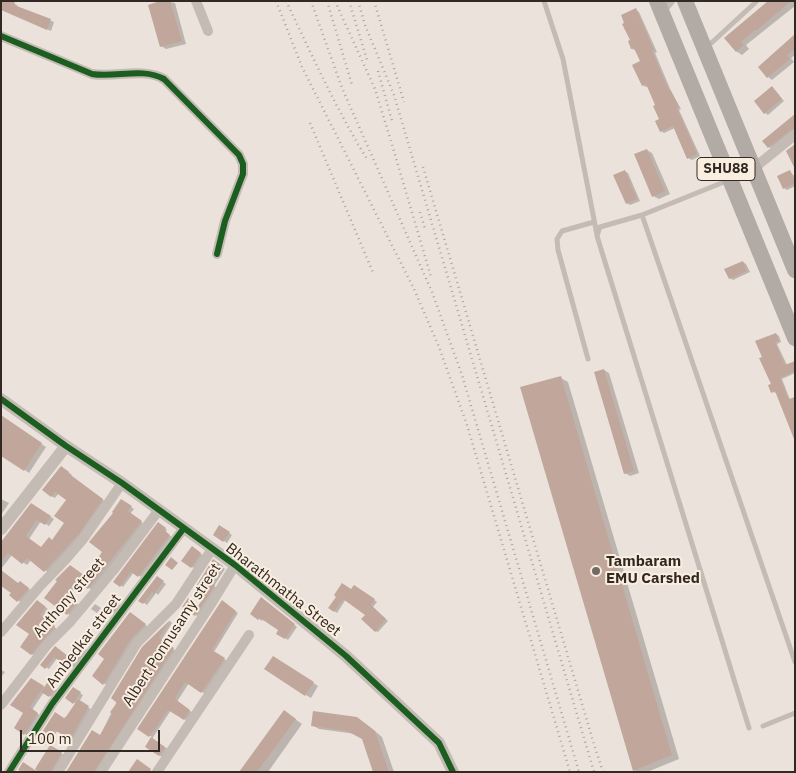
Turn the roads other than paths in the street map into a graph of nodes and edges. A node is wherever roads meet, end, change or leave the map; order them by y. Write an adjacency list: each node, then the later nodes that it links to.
1 (196, 1): 6 (street)
2 (544, 1): 13 (lane)
3 (685, 1): 8 (main road, SHU88)
4 (757, 1): 8 (lane)
5 (662, 4): 11 (main road, SHU88)
6 (208, 31)
7 (1, 36): 15 (street)
8 (705, 49): 10 (main road, SHU88)
9 (795, 135): 10 (street)
10 (754, 168): 16 (main road, SHU88)
11 (730, 180): 12 (lane); 17 (main road, SHU88)
12 (642, 215): 14 (lane); 29 (lane)
13 (594, 222): 14 (lane); 18 (lane)
14 (597, 236): 33 (lane)
15 (218, 254)
16 (795, 270)
17 (795, 338)
18 (588, 359)
19 (1, 399): 20 (street, Bharathmatha Street)
20 (66, 446): 21 (street, Bharathmatha Street); 24 (street)
21 (122, 483): 22 (street, Bharathmatha Street); 27 (street)
22 (159, 510): 23 (street, Bharathmatha Street); 30 (street, Anthony street)
23 (184, 528): 25 (street, Bharathmatha Street); 34 (street, Ambedkar street)
24 (1, 529)
25 (212, 549): 26 (street, Bharathmatha Street); 35 (street)
26 (235, 565): 36 (street, Albert Ponnusamy street); 38 (street, Bharathmatha Street)
27 (1, 632)
28 (249, 635): 37 (street)
29 (795, 662)
30 (1, 704)
31 (795, 713): 32 (lane)
32 (763, 726)
33 (749, 728)
34 (9, 772)
35 (58, 772)
36 (101, 772)
37 (157, 772)
38 (454, 772)

